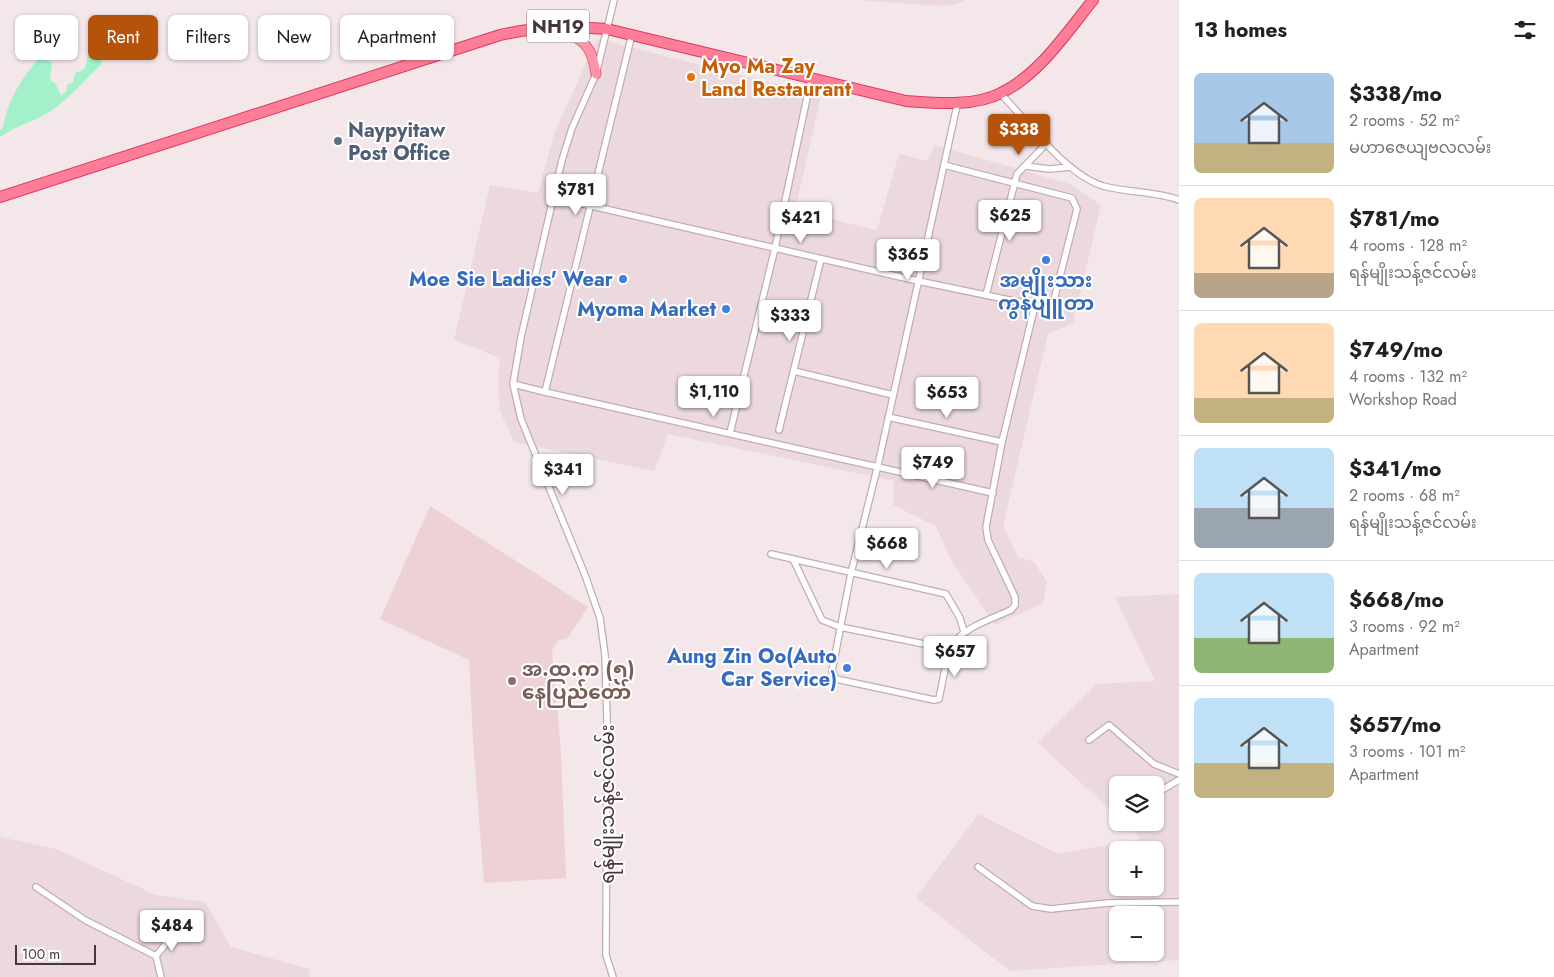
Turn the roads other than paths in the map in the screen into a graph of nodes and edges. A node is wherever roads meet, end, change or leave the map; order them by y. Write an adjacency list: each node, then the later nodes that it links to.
1 (614, 0): 4 (street, ရန်မျိုးသန့်ဇင်လမ်း)
2 (1093, 0): 8 (highway, NH19)
3 (540, 27): 4 (highway, NH19); 6 (main road); 15 (highway, NH19)
4 (607, 29): 5 (highway, NH19); 6 (street, ရန်မျိုးသန့်ဇင်လမ်း)
5 (632, 34): 7 (highway, NH19); 18 (street)
6 (596, 74): 16 (street, ရန်မျိုးသန့်ဇင်လမ်း)
7 (811, 79): 9 (highway, NH19); 19 (street)
8 (1001, 94): 9 (highway, NH19); 10 (street)
9 (958, 101): 11 (street)
10 (1047, 143): 12 (street); 13 (street)
11 (944, 165): 14 (street); 21 (street)
12 (1025, 166): 13 (street); 14 (street)
13 (1071, 167): 17 (street)
14 (1014, 184): 22 (street); 23 (street)
15 (0, 197)
16 (553, 197): 18 (street); 25 (street, ရန်မျိုးသန့်ဇင်လမ်း)
17 (1179, 200)
18 (589, 206): 19 (street); 26 (street)
19 (775, 248): 20 (street); 30 (street)
20 (820, 259): 21 (street); 24 (street)
21 (918, 281): 22 (street); 27 (street)
22 (986, 295): 23 (street)
23 (1035, 305): 31 (street)
24 (794, 371): 27 (street); 29 (street)
25 (513, 384): 26 (street); 50 (street, ရန်မျိုးသန့်ဇင်လမ်း)
26 (545, 392): 30 (street)
27 (893, 395): 28 (street)
28 (888, 417): 31 (street); 32 (street)
29 (780, 430)
30 (730, 433): 32 (street)
31 (1002, 442): 33 (street)
32 (878, 465): 33 (street); 36 (street)
33 (993, 493): 38 (street)
34 (771, 554): 35 (street)
35 (793, 559): 36 (street); 37 (street)
36 (851, 573): 37 (street); 38 (street)
37 (840, 627): 39 (street); 39 (street)
38 (964, 632): 39 (street)
39 (950, 649)
40 (1089, 740): 41 (street)
41 (1179, 774)
42 (1179, 780): 43 (street)
43 (1164, 788)
44 (978, 867): 46 (street)
45 (36, 887): 48 (street)
46 (1179, 902)
47 (172, 936): 48 (street)
48 (156, 956): 49 (street)
49 (162, 977)
50 (613, 977)

